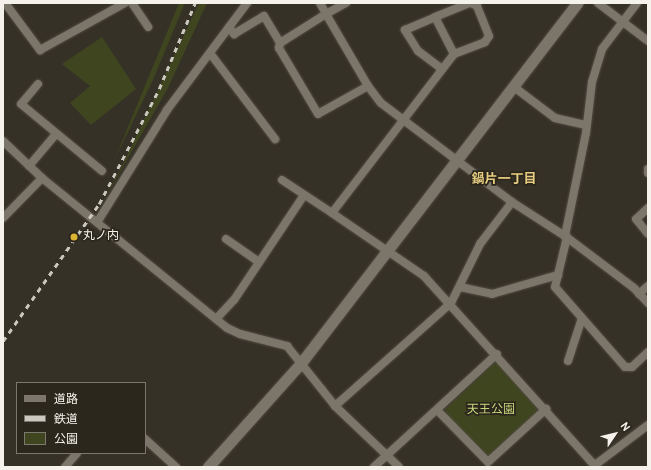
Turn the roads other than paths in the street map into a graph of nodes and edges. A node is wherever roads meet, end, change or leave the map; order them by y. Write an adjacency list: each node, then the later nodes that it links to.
1 (5, 3): 2 (street)
2 (125, 3)
3 (132, 3): 14 (street)
4 (247, 3): 15 (street)
5 (320, 3): 11 (street)
6 (346, 3): 11 (street)
7 (470, 3): 12 (street); 19 (street)
8 (577, 3): 23 (street)
9 (598, 3): 13 (street)
10 (637, 3): 13 (street)
11 (326, 14): 17 (street); 22 (street)
12 (434, 17): 19 (street); 20 (street)
13 (622, 20): 16 (street); 25 (street)
14 (148, 27)
15 (229, 27): 17 (street); 18 (street)
16 (647, 36)
17 (280, 42): 22 (street)
18 (210, 53): 27 (street); 41 (street)
19 (454, 54): 20 (street)
20 (442, 69): 24 (street)
21 (38, 84): 26 (street)
22 (368, 86): 24 (street)
23 (514, 87): 25 (street); 29 (street)
24 (403, 120): 29 (street); 39 (street)
25 (586, 125): 43 (street)
26 (56, 134): 30 (street); 32 (street)
27 (275, 139)
28 (3, 141): 30 (street)
29 (457, 160): 37 (street); 45 (street)
30 (29, 166): 34 (street)
31 (648, 169): 33 (street)
32 (102, 171)
33 (648, 173)
34 (42, 178): 40 (street); 41 (street)
35 (282, 180): 36 (street)
36 (304, 195): 39 (street); 46 (street)
37 (512, 202): 43 (street); 49 (street)
38 (648, 208): 42 (street)
39 (332, 213): 45 (street)
40 (3, 218)
41 (98, 221): 54 (street)
42 (648, 234)
43 (566, 237): 47 (street); 50 (street)
44 (226, 239): 46 (street)
45 (388, 251): 51 (street); 58 (street)
46 (259, 262): 54 (street)
47 (558, 275): 49 (street); 53 (street)
48 (648, 286): 50 (street)
49 (460, 287): 51 (street)
50 (639, 294): 52 (street)
51 (451, 303): 56 (street); 59 (street)
52 (648, 303)
53 (582, 318): 55 (street); 57 (street)
54 (216, 319): 58 (street)
55 (648, 352)
56 (497, 354): 60 (street); 61 (street)
57 (568, 361)
58 (301, 363): 59 (street); 69 (street)
59 (335, 406): 65 (street)
60 (546, 409): 61 (street); 66 (street)
61 (438, 411): 65 (street)
62 (648, 425): 66 (street)
63 (146, 440): 68 (street)
64 (76, 454): 67 (street)
65 (386, 454): 70 (street); 71 (street)
66 (595, 466)
67 (65, 467)
68 (176, 467)
69 (208, 467)
70 (374, 467)
71 (399, 467)

